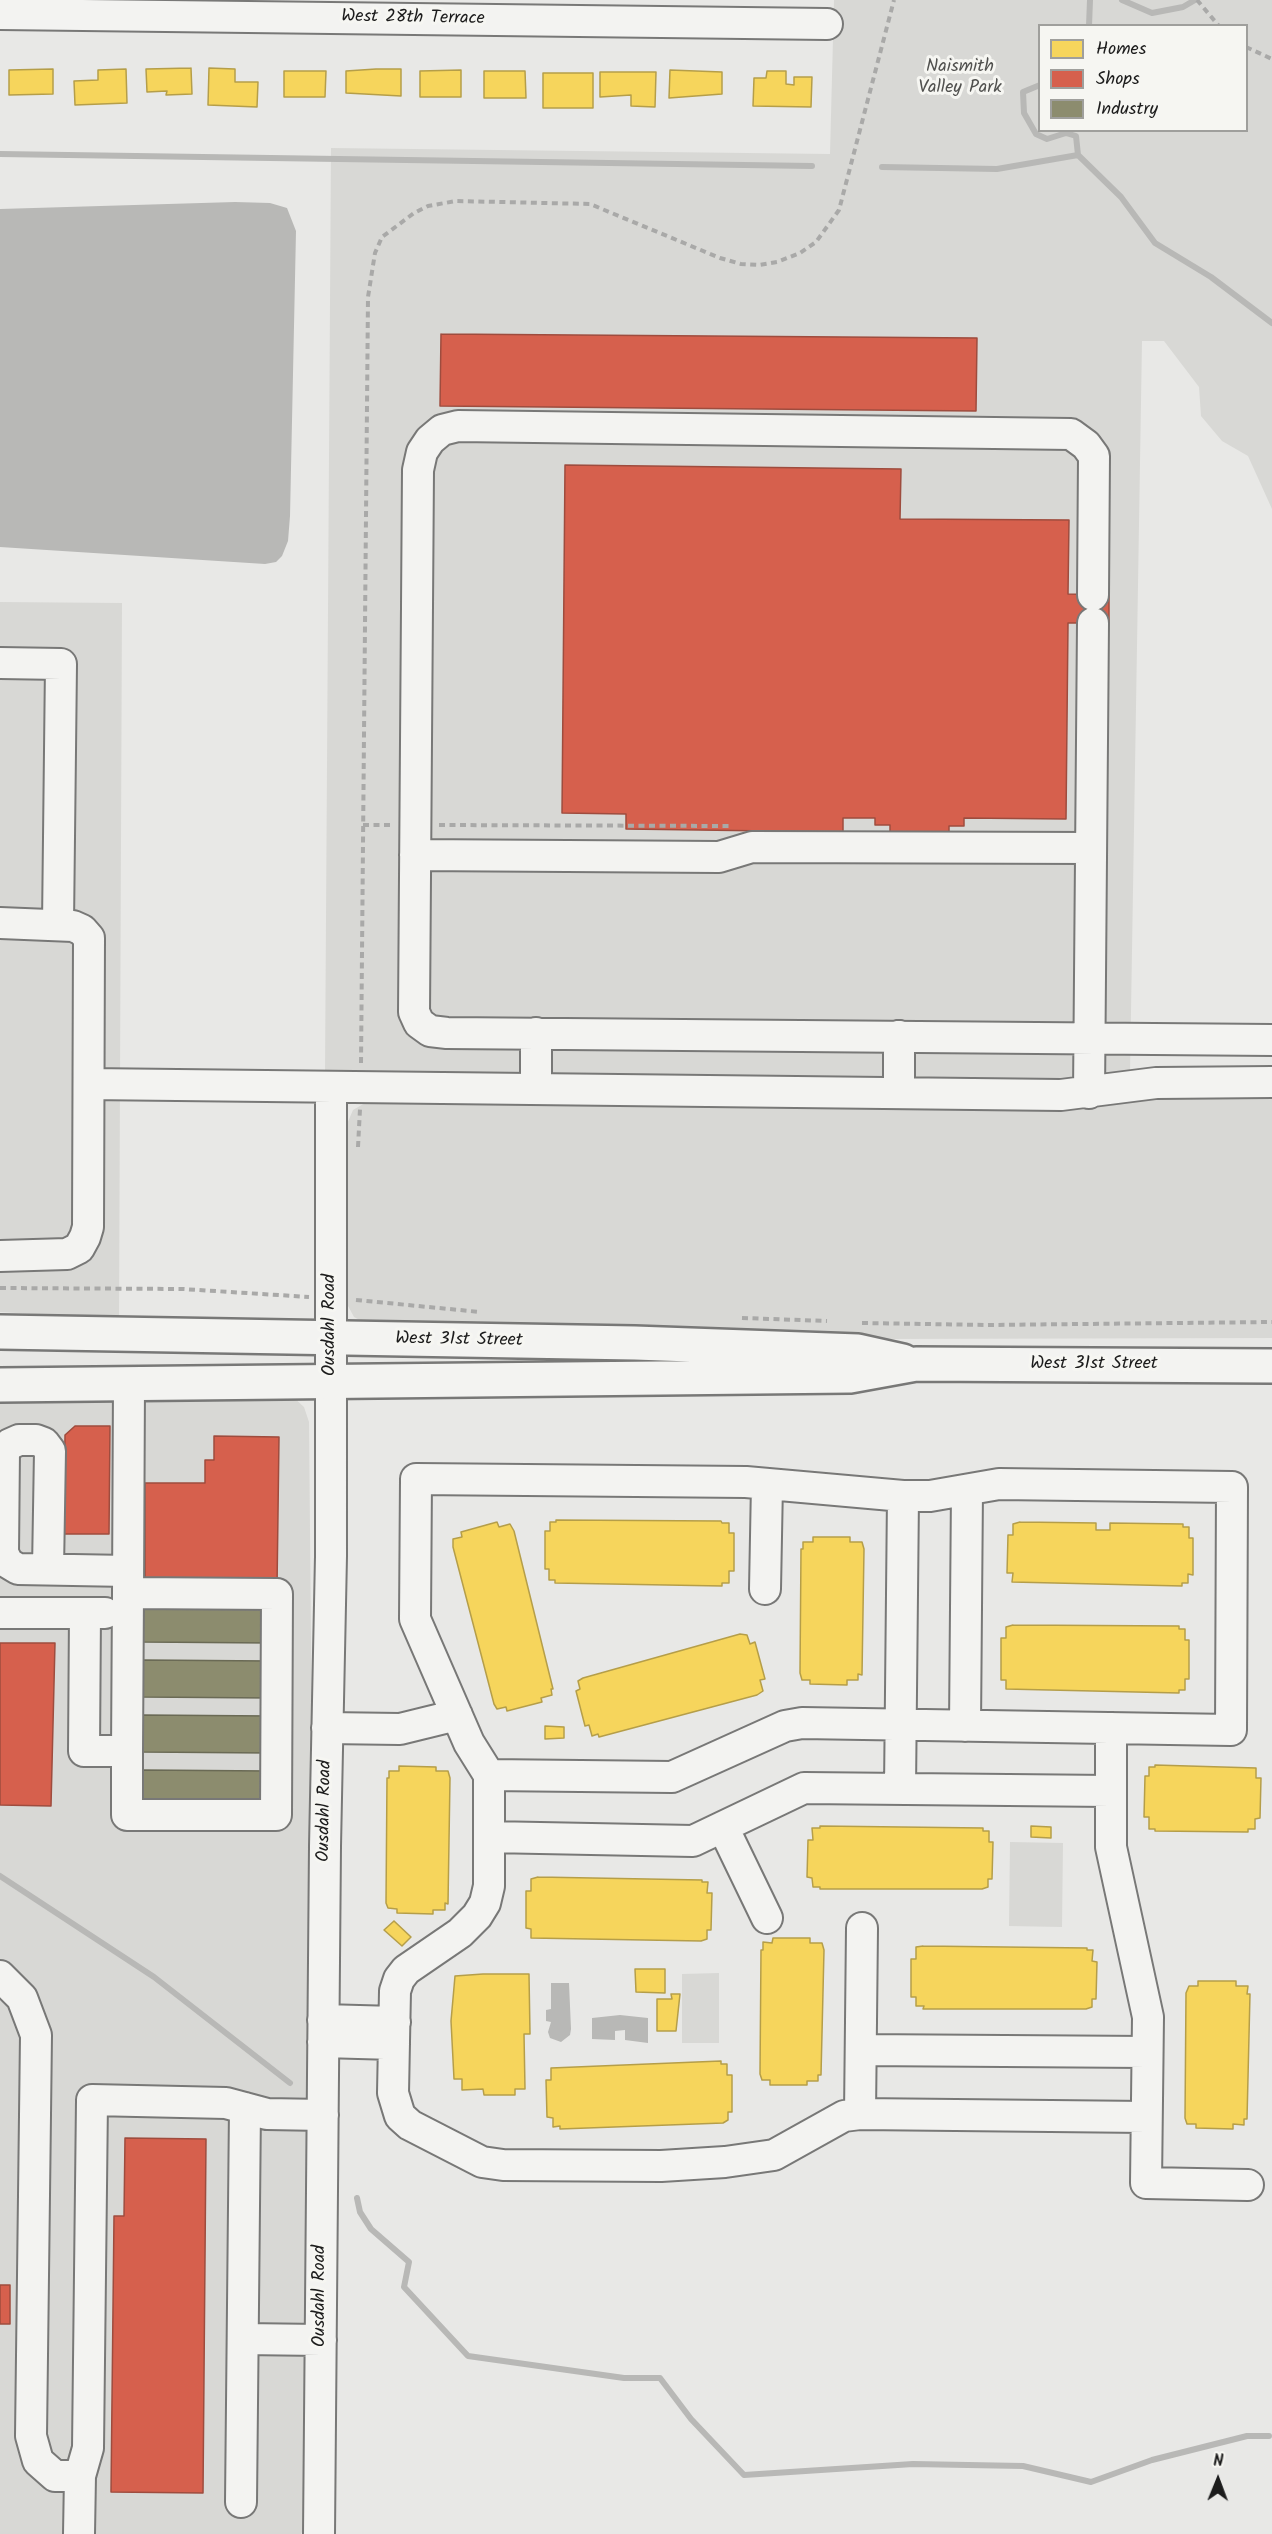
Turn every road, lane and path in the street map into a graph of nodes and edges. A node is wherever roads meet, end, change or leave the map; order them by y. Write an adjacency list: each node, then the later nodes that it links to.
1 (894, 0): 20 (path)
2 (1197, 0): 5 (path)
3 (0, 14): 4 (street, West 28th Terrace)
4 (826, 24)
5 (1217, 24)
6 (1248, 48): 7 (path)
7 (1272, 59)
8 (0, 663): 12 (street)
9 (1091, 849): 10 (street); 10 (street); 15 (street)
10 (415, 855): 13 (street)
11 (0, 923): 12 (street)
12 (58, 924): 18 (street)
13 (536, 1033): 14 (street); 21 (street)
14 (899, 1036): 15 (street); 22 (street)
15 (1089, 1037): 16 (street); 23 (street)
16 (1272, 1040)
17 (1272, 1082): 23 (street)
18 (88, 1084): 19 (street); 25 (street)
19 (331, 1087): 20 (street); 36 (street, Ousdahl Road)
20 (360, 1087): 21 (street); 24 (path)
21 (536, 1089): 22 (street)
22 (898, 1093): 23 (street)
23 (1089, 1093)
24 (358, 1153)
25 (0, 1256)
26 (0, 1288): 28 (path)
27 (357, 1289): 29 (path)
28 (302, 1297)
29 (483, 1312)
30 (738, 1318): 31 (path)
31 (839, 1322)
32 (1272, 1322): 33 (path)
33 (860, 1323)
34 (0, 1332): 35 (main road, West 31st Street)
35 (71, 1334): 36 (main road, West 31st Street); 37 (main road)
36 (331, 1339): 38 (main road, West 31st Street); 40 (street, Ousdahl Road)
37 (0, 1350)
38 (916, 1364): 39 (main road, West 31st Street); 40 (main road, West 31st Street)
39 (1272, 1366)
40 (331, 1381): 41 (main road, West 31st Street); 54 (street, Ousdahl Road)
41 (129, 1383): 42 (main road, West 31st Street); 48 (street)
42 (0, 1386)
43 (767, 1484): 45 (street); 47 (street); 51 (street)
44 (967, 1490): 45 (street); 53 (street); 55 (street)
45 (903, 1496): 52 (street)
46 (48, 1569): 48 (street)
47 (765, 1589)
48 (128, 1592): 50 (street); 56 (street); 56 (street)
49 (0, 1613): 50 (street)
50 (85, 1613): 56 (street)
51 (457, 1715): 54 (street); 57 (street)
52 (901, 1725): 53 (street); 57 (street); 58 (street)
53 (965, 1726): 55 (street)
54 (327, 1728): 65 (street, Ousdahl Road)
55 (1111, 1728): 59 (street)
56 (127, 1751)
57 (489, 1775): 61 (street)
58 (900, 1789): 59 (street); 60 (street)
59 (1110, 1791): 68 (street)
60 (723, 1827): 61 (street); 62 (street)
61 (489, 1837): 66 (street)
62 (767, 1918)
63 (862, 1928): 67 (street)
64 (0, 1976): 76 (street)
65 (323, 2031): 66 (street); 71 (street, Ousdahl Road)
66 (395, 2033): 70 (street)
67 (861, 2049): 68 (street); 70 (street)
68 (1147, 2052): 72 (street)
69 (245, 2108): 71 (street); 74 (street); 76 (street)
70 (860, 2114): 72 (street)
71 (322, 2115): 75 (street, Ousdahl Road)
72 (1146, 2117): 73 (street)
73 (1248, 2185)
74 (243, 2339): 75 (street); 77 (street)
75 (321, 2340): 79 (street, Ousdahl Road)
76 (80, 2476): 78 (street)
77 (241, 2502)
78 (79, 2534)
79 (319, 2534)

